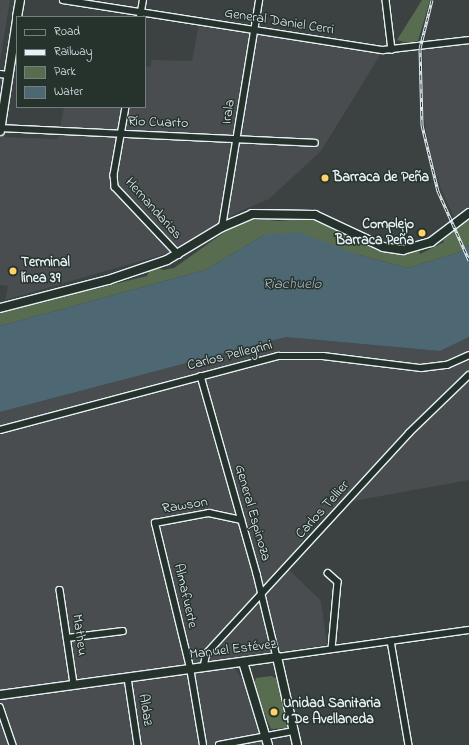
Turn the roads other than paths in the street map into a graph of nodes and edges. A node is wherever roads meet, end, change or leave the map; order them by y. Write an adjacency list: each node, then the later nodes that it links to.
1 (20, 0): 7 (main road)
2 (63, 0): 6 (street, General Daniel Cerri)
3 (143, 0): 6 (street)
4 (259, 0): 9 (street, Irala)
5 (386, 0): 11 (street)
6 (140, 14): 9 (street, General Daniel Cerri)
7 (17, 16)
8 (16, 22): 12 (main road)
9 (255, 30): 11 (street, General Daniel Cerri); 17 (street, Irala)
10 (469, 40): 11 (street, General Daniel Cerri)
11 (392, 50)
12 (4, 74): 14 (main road)
13 (126, 108): 16 (street, Hernandarias)
14 (0, 128): 15 (main road); 16 (street, Río Cuarto)
15 (0, 131)
16 (121, 134): 17 (street, Río Cuarto); 21 (street, Hernandarias)
17 (237, 138): 18 (street, Río Cuarto); 20 (street, Irala)
18 (315, 143)
19 (469, 213): 20 (main road)
20 (222, 227): 21 (main road)
21 (178, 255): 22 (main road)
22 (0, 308)
23 (469, 355): 25 (street, Carlos Pellegrini)
24 (469, 375): 31 (street, Carlos Tellier)
25 (201, 376): 26 (street, Carlos Pellegrini); 27 (street, General Espinoza)
26 (0, 430)
27 (241, 520): 28 (street, Rawson); 31 (street, General Espinoza)
28 (155, 523): 40 (street, Almafuerte)
29 (328, 573): 36 (street)
30 (60, 590): 34 (street, Matheu)
31 (262, 594): 37 (street, General Espinoza); 39 (street, Carlos Tellier)
32 (469, 630): 35 (street, Manuel Estévez)
33 (124, 631): 34 (street)
34 (67, 638): 42 (street, Matheu)
35 (391, 641): 36 (street, Manuel Estévez); 53 (street)
36 (332, 649): 37 (street, Manuel Estévez)
37 (277, 657): 38 (main road, Manuel Estévez); 45 (main road)
38 (243, 662): 39 (main road, Manuel Estévez); 46 (main road)
39 (204, 666): 40 (main road, Manuel Estévez)
40 (190, 668): 41 (main road, Manuel Estévez); 49 (street, Almafuerte)
41 (128, 678): 42 (main road, Manuel Estévez); 48 (street, Aldaz)
42 (74, 684): 43 (main road, Manuel Estévez)
43 (0, 695)
44 (0, 708): 47 (street)
45 (294, 731): 46 (street); 52 (main road)
46 (266, 736): 50 (street); 51 (main road)
47 (13, 745)
48 (138, 745)
49 (203, 745)
50 (219, 745)
51 (268, 745)
52 (297, 745)
53 (409, 745)

